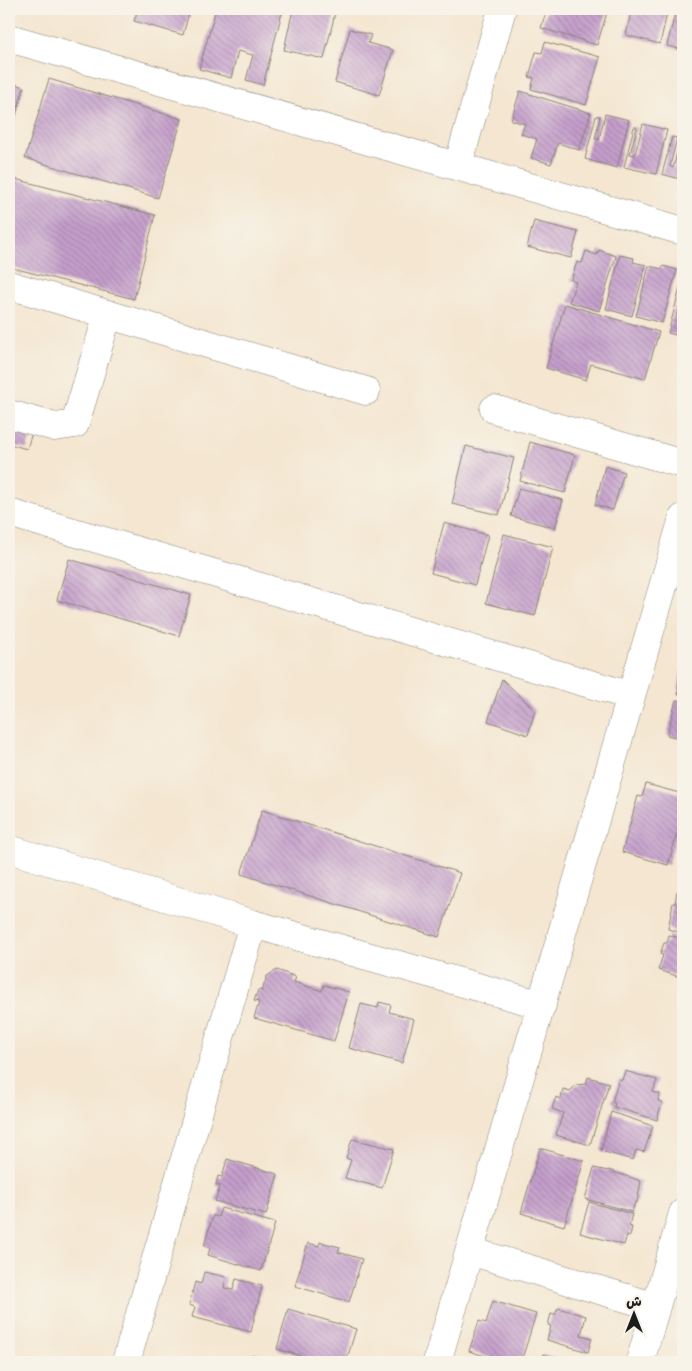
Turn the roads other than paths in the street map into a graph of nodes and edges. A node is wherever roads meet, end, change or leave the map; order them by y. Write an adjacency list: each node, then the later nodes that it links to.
1 (502, 9): 3 (street)
2 (9, 38): 3 (street)
3 (458, 166): 4 (street)
4 (683, 231)
5 (9, 285): 6 (street)
6 (108, 314): 7 (street); 9 (street)
7 (366, 391)
8 (494, 409): 10 (street)
9 (9, 414)
10 (683, 464)
11 (9, 513): 13 (street)
12 (683, 518): 13 (street)
13 (631, 696): 16 (street)
14 (9, 849): 15 (street)
15 (252, 924): 16 (street); 20 (street)
16 (542, 1006): 18 (street)
17 (683, 1212): 19 (street)
18 (470, 1250): 19 (street); 21 (street)
19 (656, 1307): 22 (street)
20 (126, 1362)
21 (438, 1362)
22 (640, 1362)

